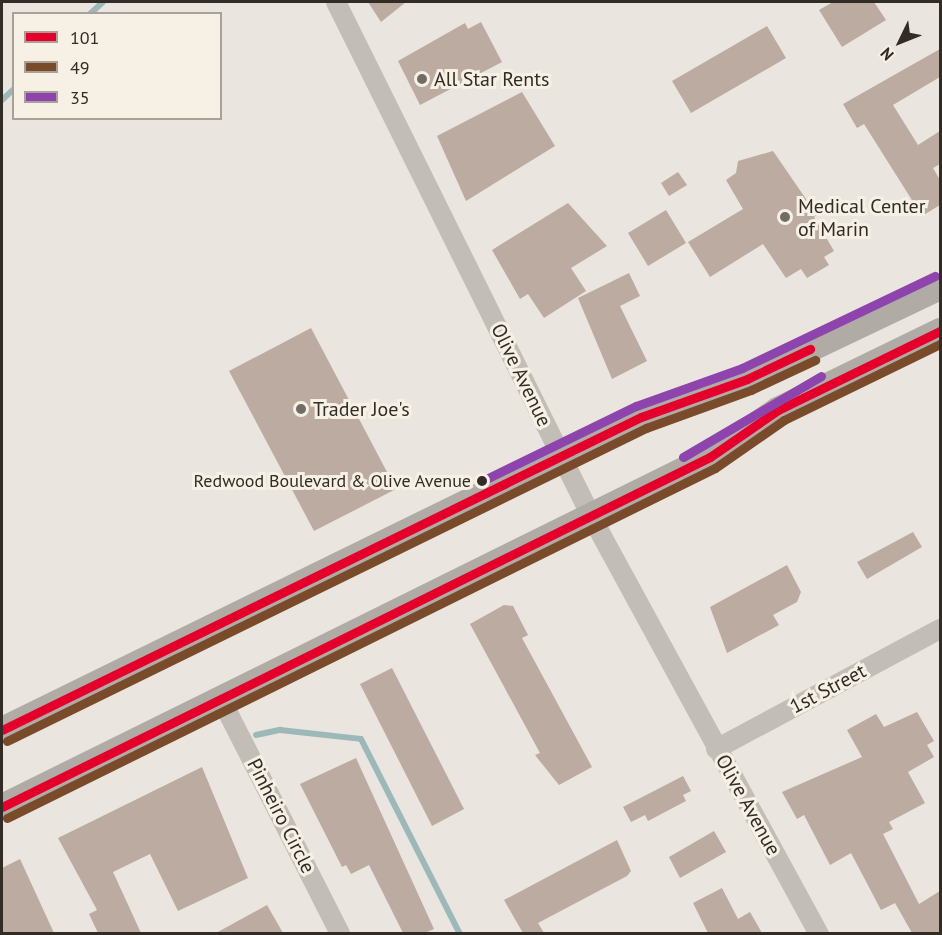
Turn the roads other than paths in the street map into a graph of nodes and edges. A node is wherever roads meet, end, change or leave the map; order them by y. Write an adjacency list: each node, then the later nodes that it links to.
1 (336, 2): 4 (street, Olive Avenue)
2 (940, 287): 4 (main road)
3 (940, 331): 5 (main road)
4 (561, 457): 5 (street, Olive Avenue); 8 (main road)
5 (591, 516): 7 (main road); 9 (street, Olive Avenue)
6 (940, 629): 9 (street, 1st Street)
7 (221, 699): 10 (main road); 11 (street, Pinheiro Circle)
8 (2, 730)
9 (716, 749): 12 (street, Olive Avenue)
10 (2, 807)
11 (340, 933)
12 (819, 933)

